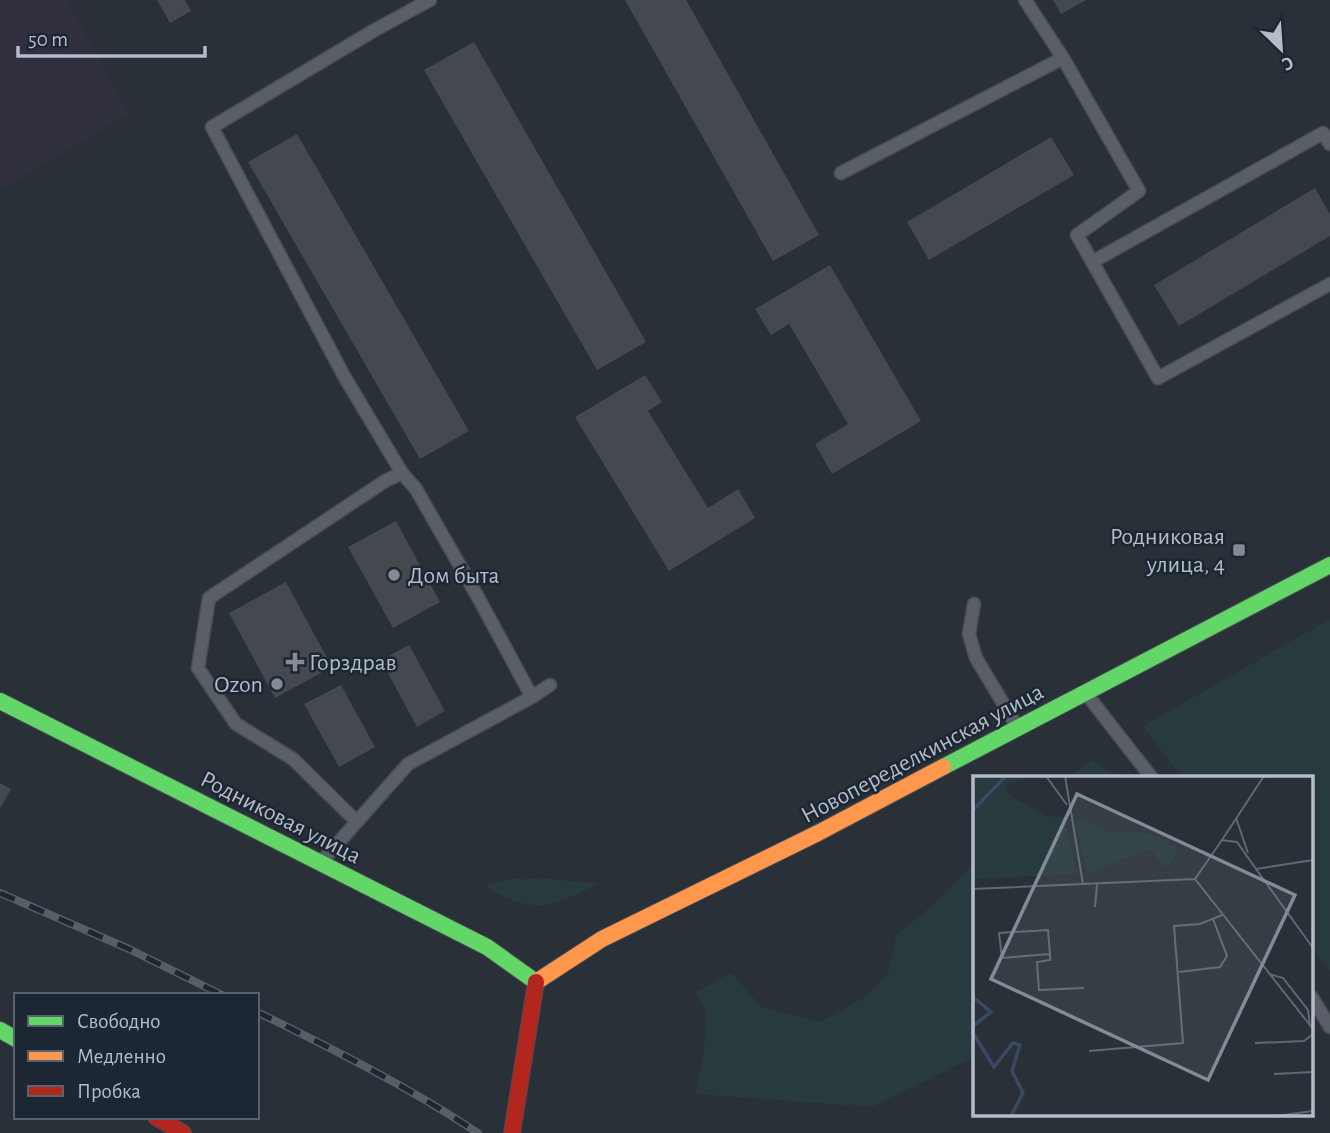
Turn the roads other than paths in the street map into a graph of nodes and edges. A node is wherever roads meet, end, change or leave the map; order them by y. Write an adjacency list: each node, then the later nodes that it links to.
1 (430, 0): 8 (lane)
2 (1026, 0): 3 (lane)
3 (1063, 58): 5 (lane); 6 (lane)
4 (1330, 144): 6 (lane)
5 (841, 173)
6 (1092, 262): 7 (lane)
7 (1330, 284)
8 (402, 473): 13 (lane); 17 (lane)
9 (1330, 565): 12 (main road, Новопеределкинская улица)
10 (974, 604): 15 (lane)
11 (551, 685): 13 (lane)
12 (1086, 693): 15 (main road, Новопеределкинская улица); 16 (lane)
13 (532, 697): 17 (lane)
14 (0, 701): 18 (main road, Родниковая улица)
15 (1018, 729): 19 (main road, Новопеределкинская улица)
16 (1150, 776)
17 (356, 821): 18 (lane)
18 (320, 863): 19 (main road, Родниковая улица)
19 (536, 982): 24 (main road)
20 (1312, 998): 21 (lane)
21 (1330, 1027)
22 (159, 1119): 23 (main road)
23 (183, 1133)
24 (512, 1133)

